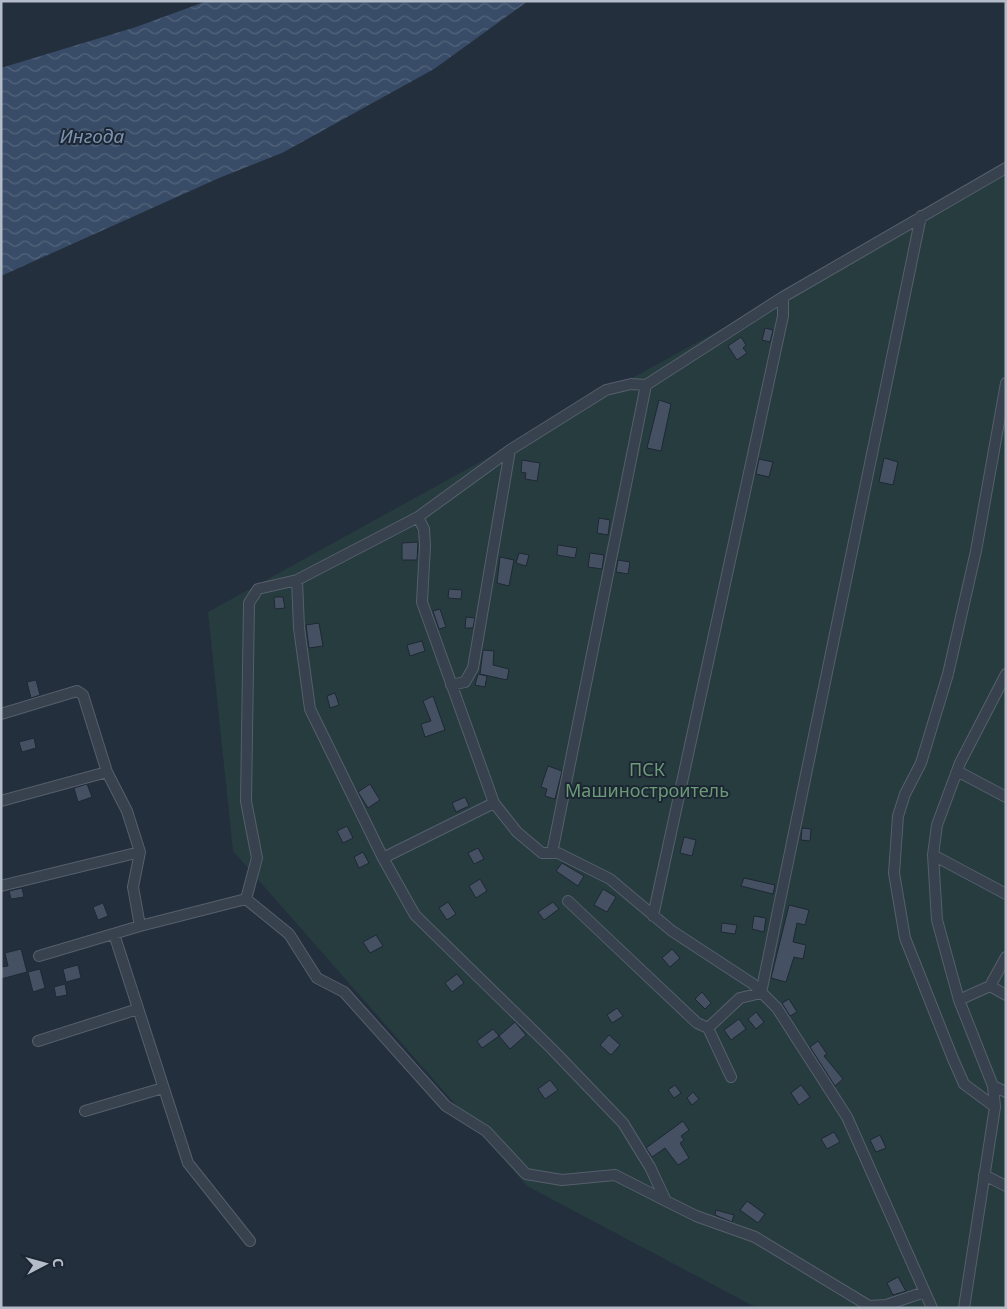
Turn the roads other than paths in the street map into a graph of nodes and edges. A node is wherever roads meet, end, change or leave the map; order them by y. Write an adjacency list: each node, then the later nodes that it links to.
1 (1006, 168): 2 (street)
2 (921, 216): 3 (street); 32 (street)
3 (783, 297): 5 (street); 26 (street)
4 (1006, 383): 42 (street)
5 (646, 385): 6 (street); 19 (street)
6 (510, 450): 7 (street); 10 (street)
7 (418, 517): 8 (street); 10 (street)
8 (297, 580): 21 (street); 24 (street)
9 (1006, 674): 11 (street)
10 (451, 685): 17 (street)
11 (1002, 691): 13 (street)
12 (1, 714): 14 (street)
13 (957, 771): 15 (street); 20 (street)
14 (107, 772): 16 (street); 18 (street)
15 (1006, 796)
16 (1, 801)
17 (494, 803): 19 (street); 21 (street)
18 (140, 852): 22 (street); 27 (street)
19 (552, 853): 26 (street)
20 (933, 855): 23 (street); 34 (street)
21 (383, 858): 46 (street)
22 (1, 886)
23 (1006, 894)
24 (246, 899): 27 (street); 46 (street)
25 (568, 901): 36 (street)
26 (653, 916): 32 (street)
27 (140, 926): 28 (street)
28 (114, 934): 29 (street); 35 (street)
29 (40, 956)
30 (1006, 957): 31 (street)
31 (990, 986): 33 (street); 34 (street)
32 (761, 993): 36 (street); 48 (street)
33 (1006, 995)
34 (959, 1000): 39 (street)
35 (138, 1009): 37 (street); 40 (street)
36 (708, 1028): 38 (street)
37 (38, 1041)
38 (731, 1077)
39 (994, 1086): 41 (street); 42 (street)
40 (163, 1088): 43 (street); 47 (street)
41 (1006, 1092)
42 (995, 1107): 44 (street)
43 (85, 1111)
44 (984, 1175): 45 (street); 50 (street)
45 (1006, 1186)
46 (666, 1201): 48 (street)
47 (250, 1241)
48 (925, 1292): 49 (street)
49 (932, 1308)
50 (964, 1308)

